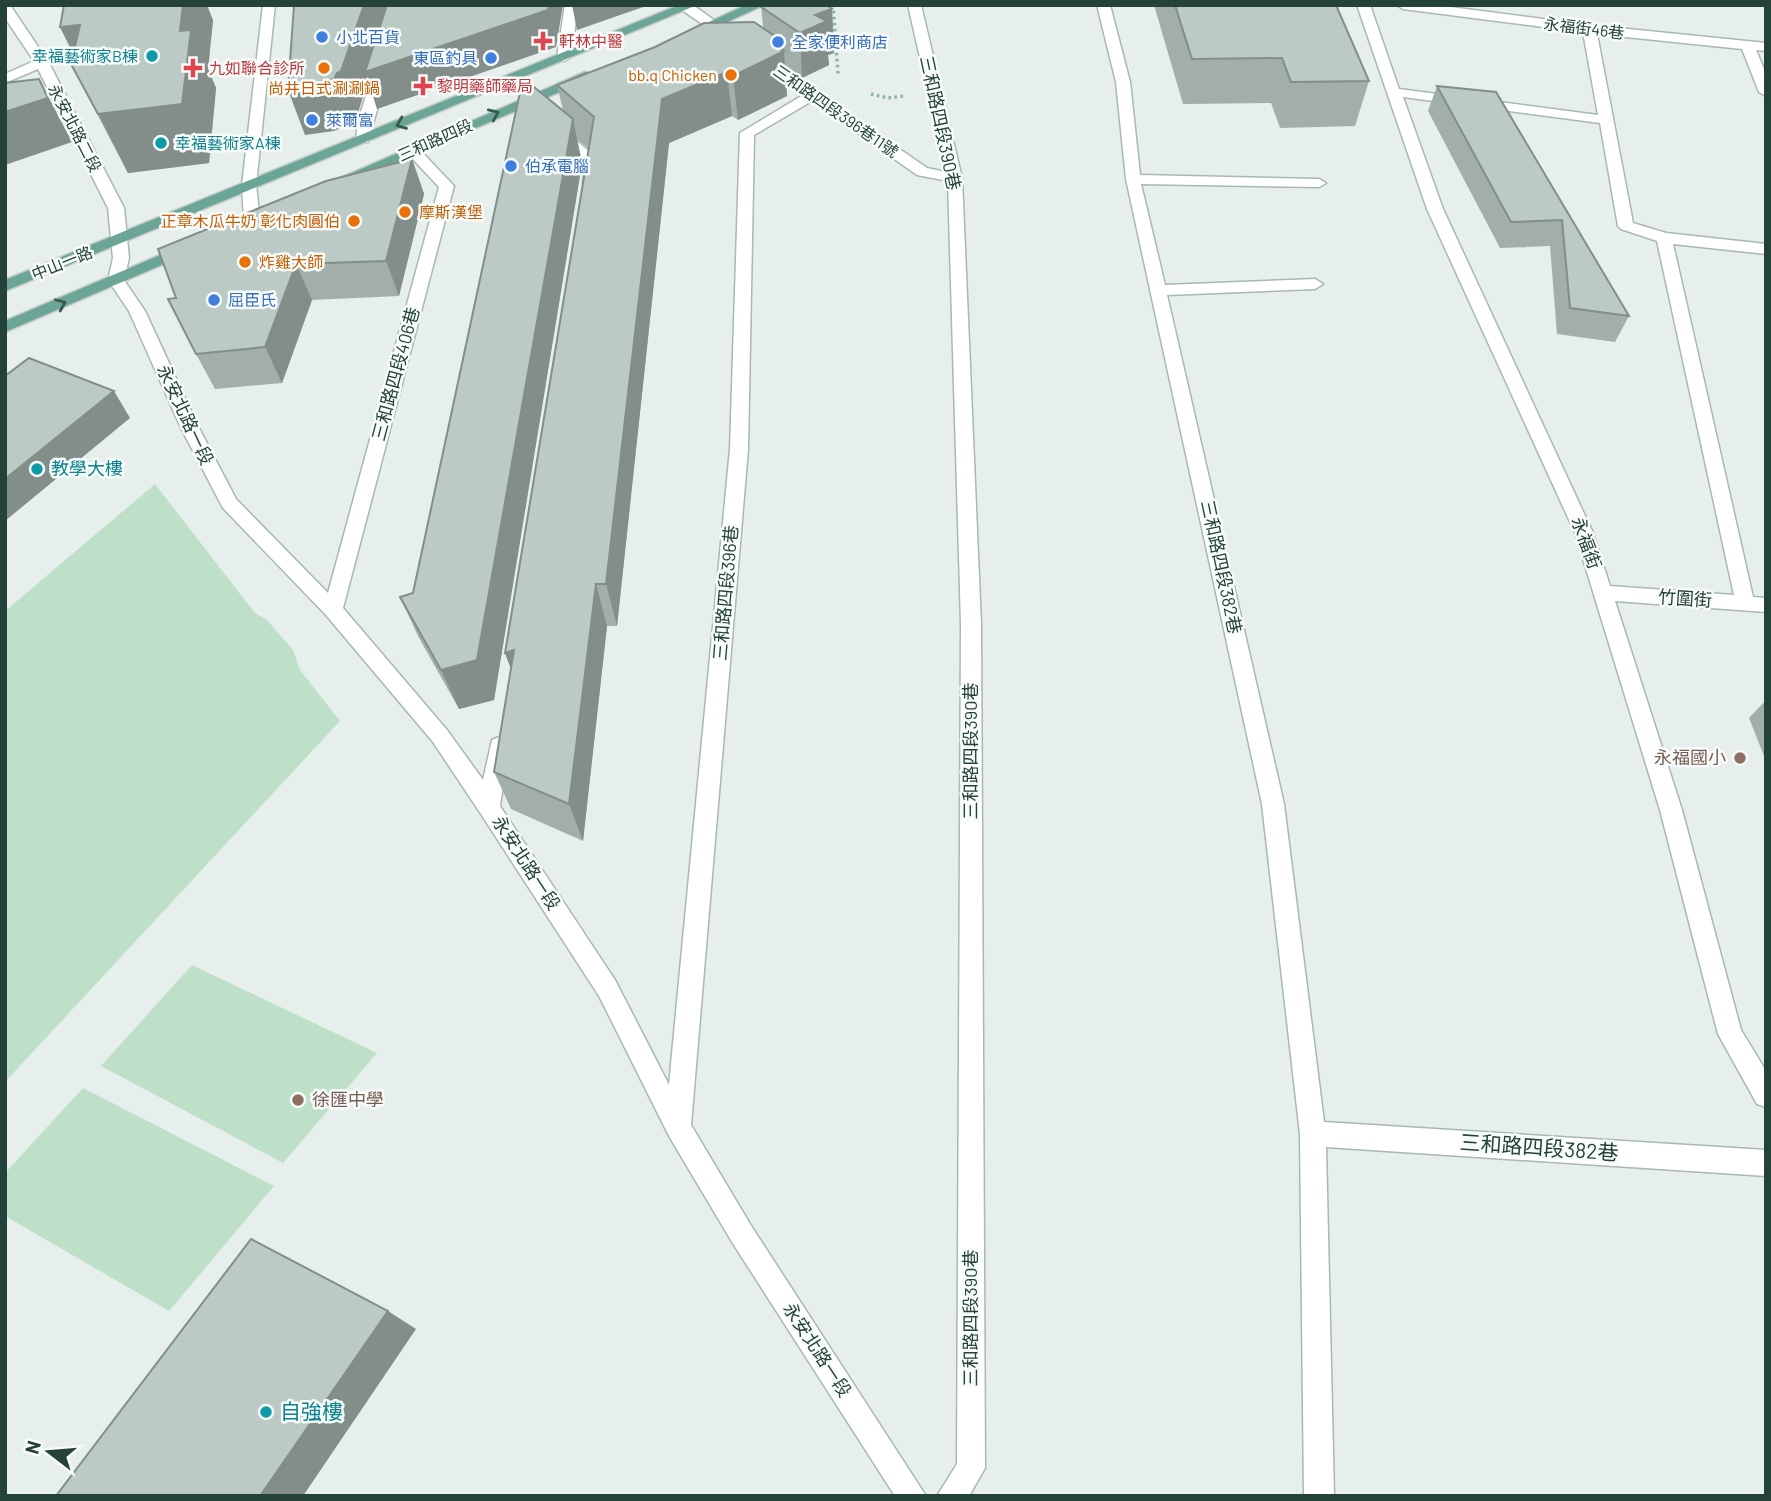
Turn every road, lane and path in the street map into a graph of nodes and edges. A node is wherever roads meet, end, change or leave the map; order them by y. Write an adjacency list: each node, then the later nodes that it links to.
1 (269, 5): 34 (street)
2 (572, 5): 17 (street)
3 (758, 5): 11 (main road)
4 (833, 5): 20 (path)
5 (914, 5): 22 (street, 三和路四段390巷)
6 (1103, 5): 32 (street, 三和路四段382巷)
7 (1363, 5): 23 (street, 永福街)
8 (1403, 5): 12 (street, 永福街46巷)
9 (689, 6): 11 (street, 三和路四段396巷11號); 17 (main road, 三和路四段)
10 (5, 8): 18 (street, 永安北路二段)
11 (713, 25): 13 (main road); 26 (street, 三和路四段396巷11號)
12 (1589, 29): 14 (street, 永福街46巷); 28 (street)
13 (675, 40)
14 (1747, 45): 15 (street, 永福街46巷); 24 (street)
15 (1766, 47)
16 (385, 57): 29 (street)
17 (564, 57): 29 (main road, 三和路四段, one-way to 29)
18 (43, 63): 21 (street); 41 (street, 永安北路二段)
19 (598, 71): 27 (main road, 三和路四段)
20 (838, 75)
21 (5, 79)
22 (935, 90): 25 (path); 31 (street, 三和路四段390巷)
23 (1394, 92): 28 (street); 47 (street, 永福街)
24 (1766, 92)
25 (867, 93)
26 (813, 95): 31 (street, 三和路四段396巷11號); 54 (street, 三和路四段396巷)
27 (522, 102): 30 (main road, 三和路四段, one-way to 27); 36 (street)
28 (1606, 120): 38 (street)
29 (363, 139): 34 (main road, 三和路四段)
30 (412, 150): 35 (main road, 三和路四段); 50 (street, 三和路四段406巷)
31 (955, 178): 58 (street, 三和路四段390巷)
32 (1133, 179): 33 (street); 45 (street, 三和路四段382巷)
33 (1319, 183)
34 (249, 184): 37 (street); 41 (main road, 三和路四段)
35 (327, 187)
36 (586, 202)
37 (252, 220)
38 (1664, 238): 40 (street); 48 (street)
39 (202, 242): 41 (main road)
40 (1763, 248): 42 (street)
41 (118, 260): 44 (main road, 中山一路); 46 (main road, one-way to 41); 50 (street, 永安北路一段)
42 (1766, 265)
43 (1315, 284): 45 (street)
44 (5, 286)
45 (1160, 290): 55 (street, 三和路四段382巷)
46 (5, 327)
47 (1604, 593): 48 (street, 竹圍街); 53 (street, 永福街)
48 (1745, 603): 49 (street, 竹圍街)
49 (1766, 605)
50 (333, 610): 52 (street, 永安北路一段)
51 (502, 724): 52 (street)
52 (489, 807): 54 (street, 永安北路一段)
53 (1766, 1095)
54 (678, 1127): 57 (street, 永安北路一段)
55 (1313, 1134): 56 (street, 三和路四段382巷); 59 (street, 三和路四段382巷)
56 (1766, 1163)
57 (912, 1496)
58 (951, 1496)
59 (1319, 1496)

